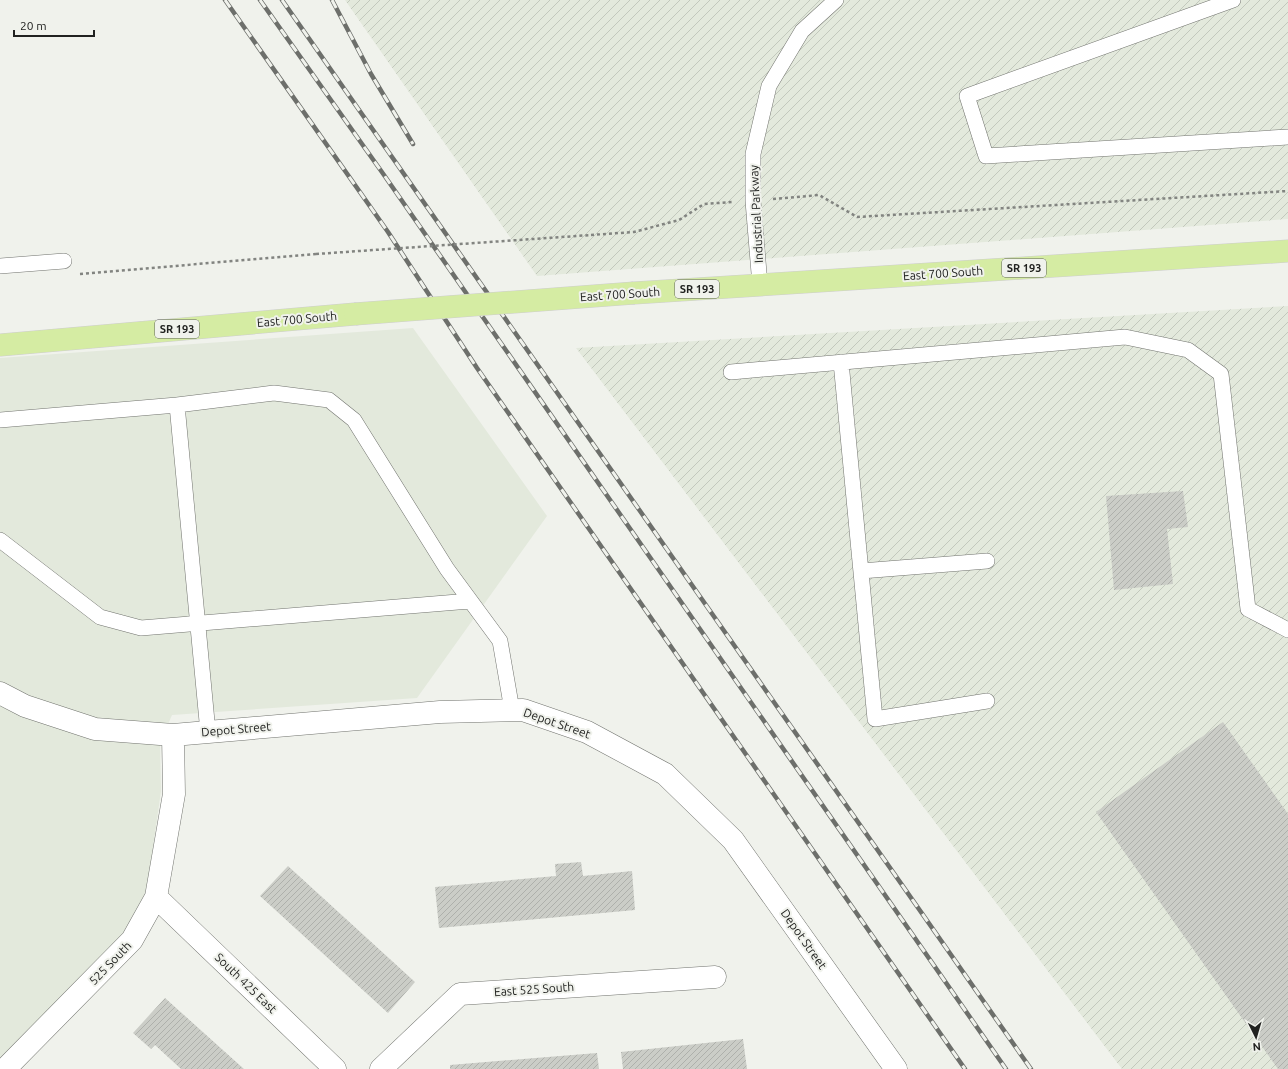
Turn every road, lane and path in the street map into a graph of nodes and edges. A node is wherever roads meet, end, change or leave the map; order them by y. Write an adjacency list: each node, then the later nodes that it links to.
1 (836, 0): 11 (lane, Industrial Parkway)
2 (1233, 0): 3 (lane)
3 (1288, 137)
4 (1288, 191): 5 (path)
5 (819, 195)
6 (704, 204): 10 (path, bridge)
7 (1288, 251): 11 (main road, East 700 South / SR 193)
8 (64, 260): 9 (lane)
9 (0, 266)
10 (79, 274)
11 (760, 285): 12 (main road, East 700 South / SR 193, bridge)
12 (0, 345)
13 (841, 362): 14 (lane); 19 (lane); 22 (lane)
14 (731, 372)
15 (177, 405): 16 (lane); 20 (lane); 21 (lane)
16 (0, 420)
17 (0, 540): 21 (lane)
18 (987, 561): 19 (lane)
19 (861, 571): 24 (lane)
20 (470, 601): 21 (lane); 25 (lane)
21 (197, 623): 26 (lane)
22 (1288, 630)
23 (0, 693): 27 (street, Depot Street)
24 (987, 702)
25 (512, 710): 26 (street, Depot Street); 33 (street, Depot Street)
26 (208, 732): 27 (street, Depot Street)
27 (173, 735): 28 (street, 525 South)
28 (156, 897): 30 (street, 525 South); 31 (street, South 425 East)
29 (715, 977): 32 (street, East 525 South)
30 (5, 1069)
31 (335, 1069)
32 (381, 1069)
33 (896, 1069)

